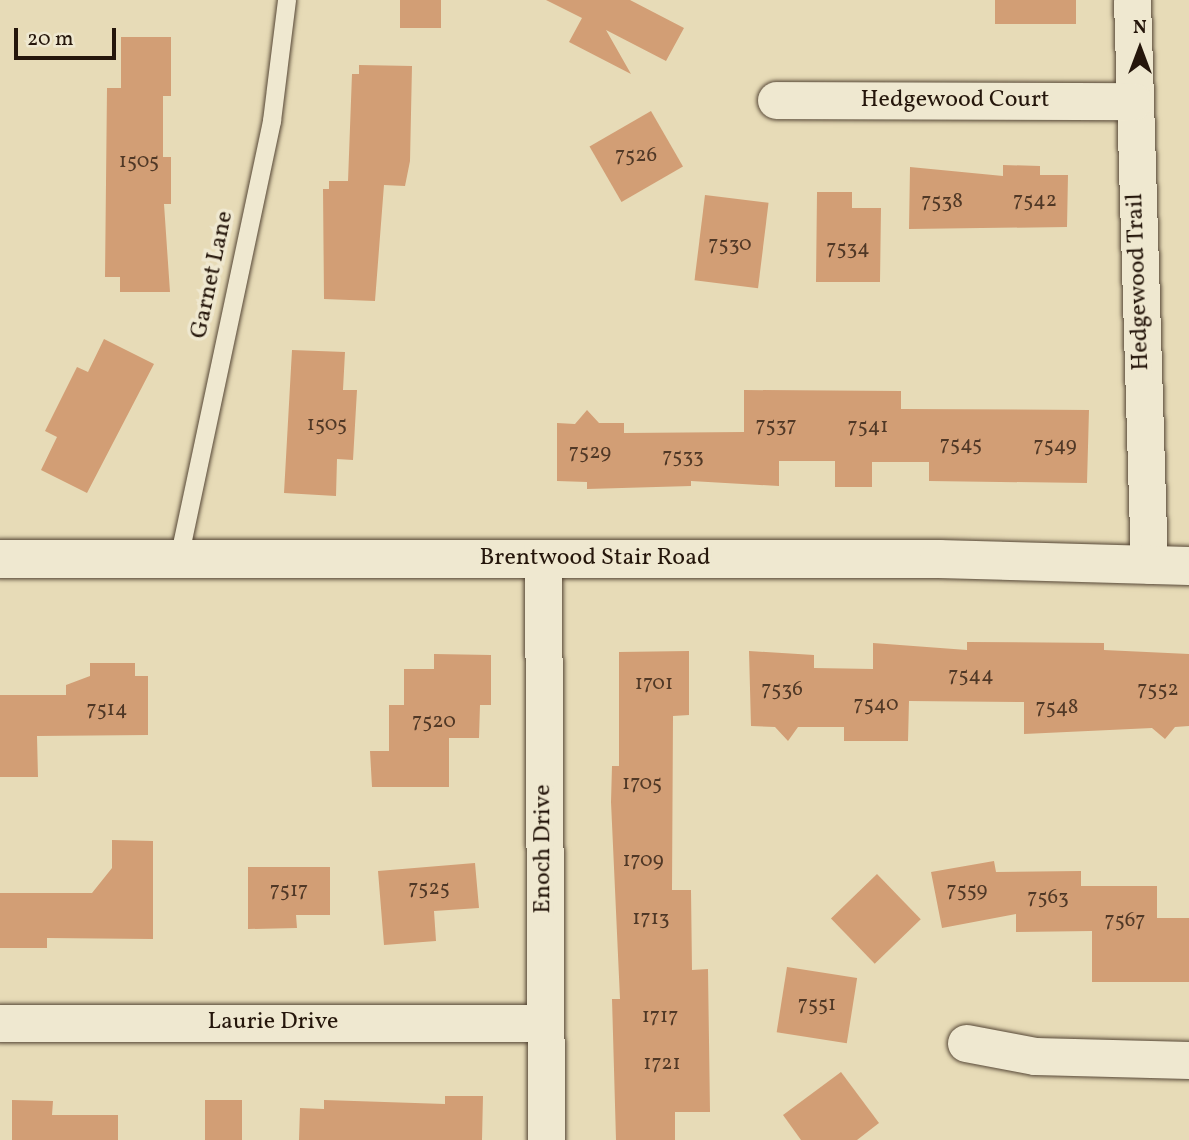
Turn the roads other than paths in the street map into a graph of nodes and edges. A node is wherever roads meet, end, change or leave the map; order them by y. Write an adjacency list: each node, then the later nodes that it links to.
1 (287, 0): 6 (lane, Garnet Lane)
2 (1132, 0): 4 (street, Hedgewood Trail)
3 (776, 100): 4 (street, Hedgewood Court)
4 (1133, 101): 8 (street, Hedgewood Trail)
5 (0, 559): 6 (main road, Brentwood Stair Road)
6 (179, 559): 7 (main road, Brentwood Stair Road)
7 (543, 559): 8 (main road, Brentwood Stair Road); 11 (street, Enoch Drive)
8 (1149, 565): 9 (main road, Brentwood Stair Road)
9 (1189, 566)
10 (0, 1023): 11 (street, Laurie Drive)
11 (545, 1023): 14 (street, Enoch Drive)
12 (966, 1044): 13 (street)
13 (1189, 1060)
14 (546, 1140)

